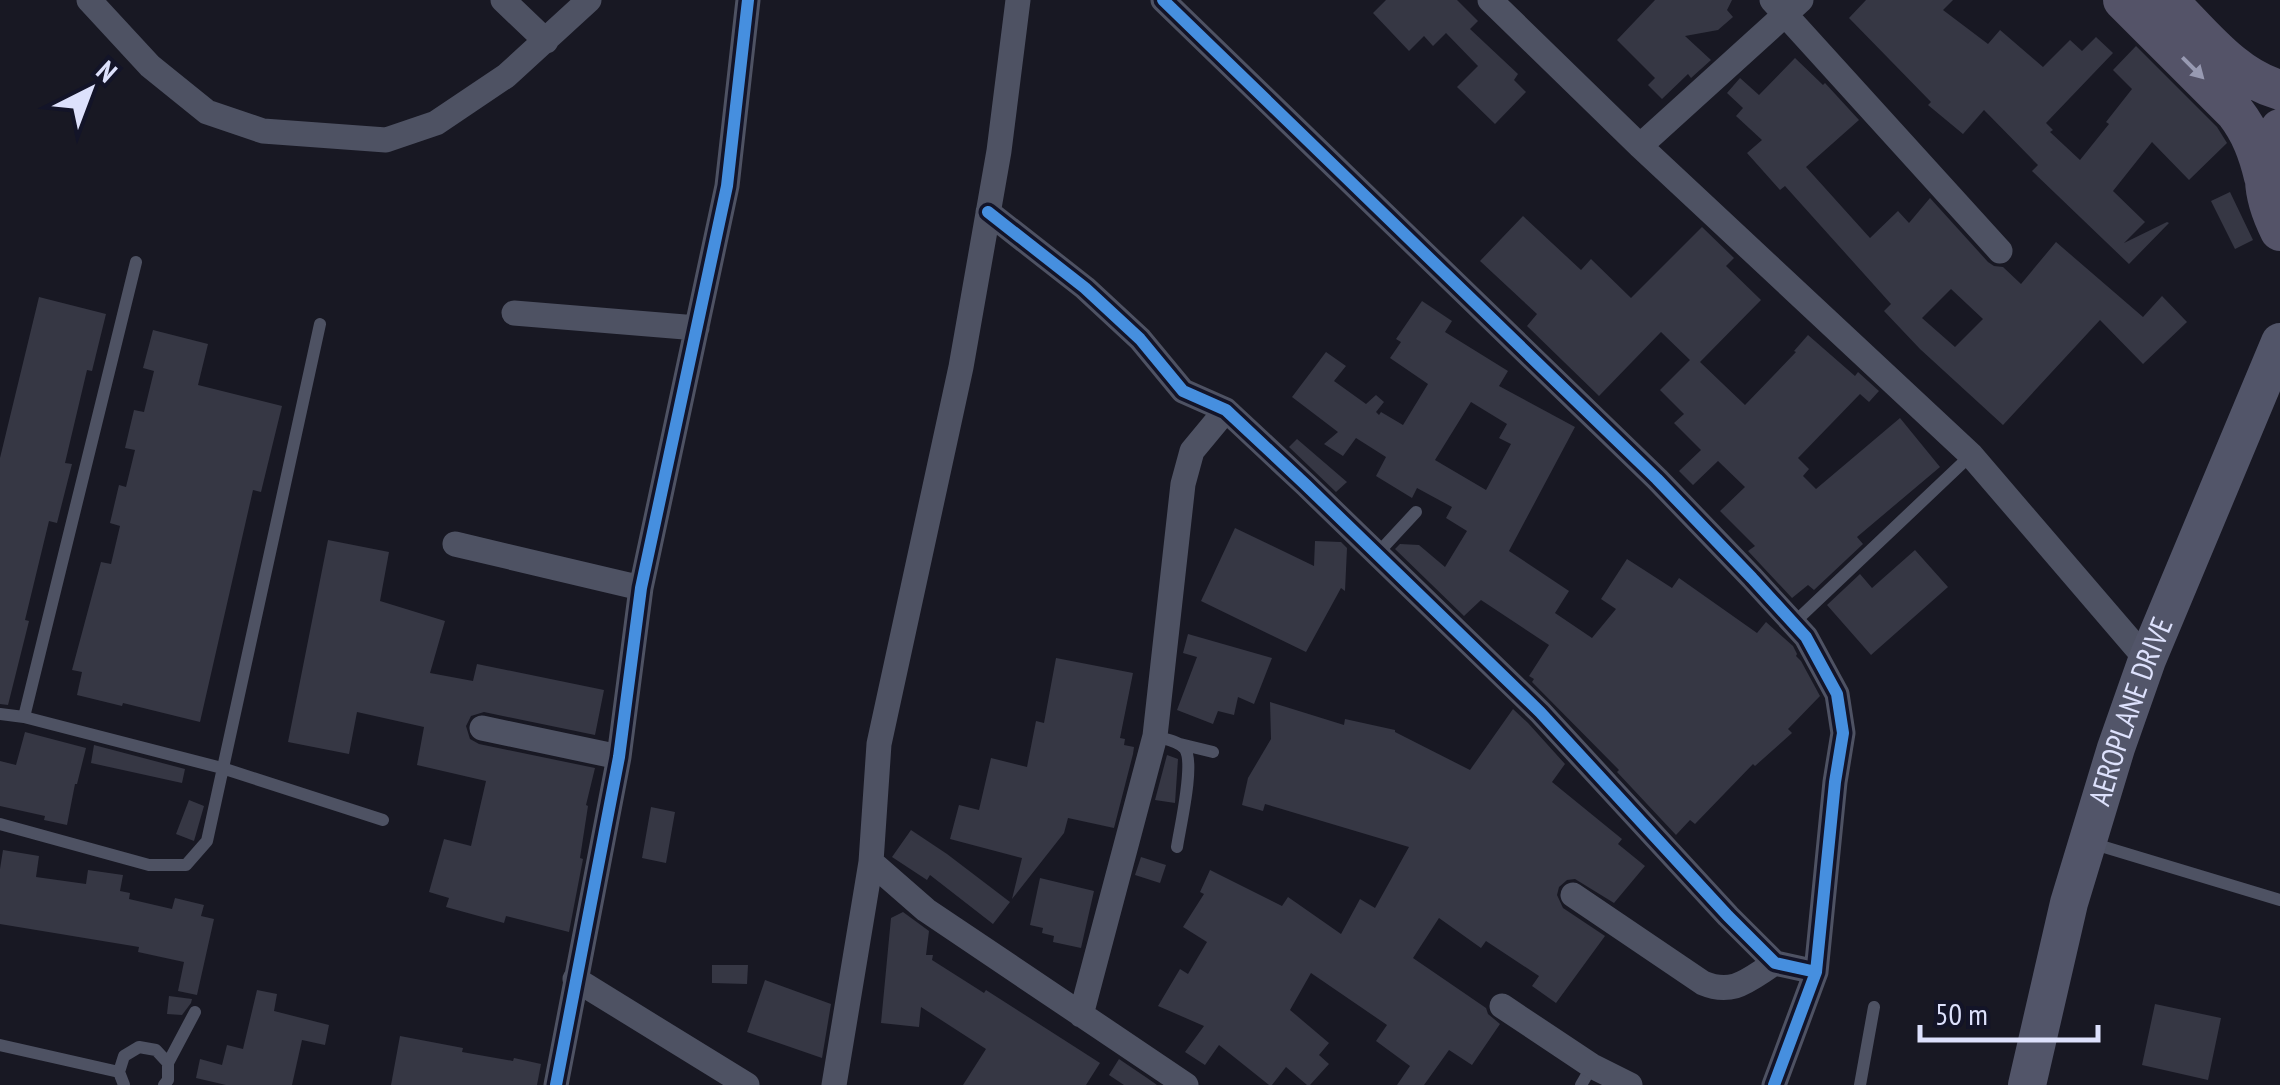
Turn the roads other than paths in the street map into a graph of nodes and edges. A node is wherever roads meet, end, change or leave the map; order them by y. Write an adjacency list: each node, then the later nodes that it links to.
1 (89, 0): 11 (street)
2 (503, 0): 11 (street)
3 (589, 0): 11 (street)
4 (748, 0): 22 (street)
5 (1018, 0): 16 (street)
6 (1163, 0): 48 (street)
7 (1490, 0): 14 (street)
8 (2123, 0): 15 (main road, one-way to 15)
9 (2167, 0): 12 (main road)
10 (1786, 5): 14 (street); 18 (street)
11 (546, 41)
12 (2280, 90)
13 (2280, 129): 15 (main road)
14 (1640, 146): 25 (street)
15 (2264, 177): 17 (main road)
16 (988, 212): 24 (street); 44 (street)
17 (2280, 231)
18 (2000, 250)
19 (136, 262): 33 (lane)
20 (514, 313): 22 (street)
21 (320, 324): 39 (lane)
22 (697, 328): 29 (street)
23 (2279, 349): 31 (street, AEROPLANE DRIVE)
24 (1226, 410): 28 (street); 35 (street)
25 (1971, 455): 30 (lane); 31 (street)
26 (1416, 512): 28 (lane)
27 (454, 544): 29 (street)
28 (1377, 554): 47 (street)
29 (641, 588): 38 (street)
30 (1799, 618)
31 (2147, 660): 42 (street, AEROPLANE DRIVE)
32 (0, 714): 33 (lane)
33 (24, 717): 39 (lane)
34 (482, 728): 38 (street)
35 (1155, 736): 36 (lane); 53 (street)
36 (1180, 744): 37 (lane); 43 (lane)
37 (1213, 752)
38 (619, 757): 49 (street)
39 (222, 768): 40 (lane); 41 (lane)
40 (383, 820)
41 (0, 824)
42 (2088, 842): 46 (lane); 66 (street, AEROPLANE DRIVE)
43 (1177, 848)
44 (871, 862): 53 (street); 61 (street)
45 (1573, 895): 47 (street)
46 (2280, 900)
47 (1775, 963): 48 (street)
48 (1816, 972): 64 (street)
49 (576, 980): 59 (street); 60 (street)
50 (1502, 1006): 56 (street)
51 (1874, 1007): 65 (lane)
52 (194, 1012): 55 (lane)
53 (1082, 1015): 62 (street)
54 (0, 1046): 57 (lane)
55 (168, 1063): 57 (lane); 58 (lane)
56 (1586, 1076): 63 (street)
57 (121, 1078)
58 (164, 1085)
59 (556, 1085)
60 (747, 1085)
61 (834, 1085)
62 (1186, 1085)
63 (1630, 1085)
64 (1774, 1085)
65 (1860, 1085)
66 (2027, 1085)

